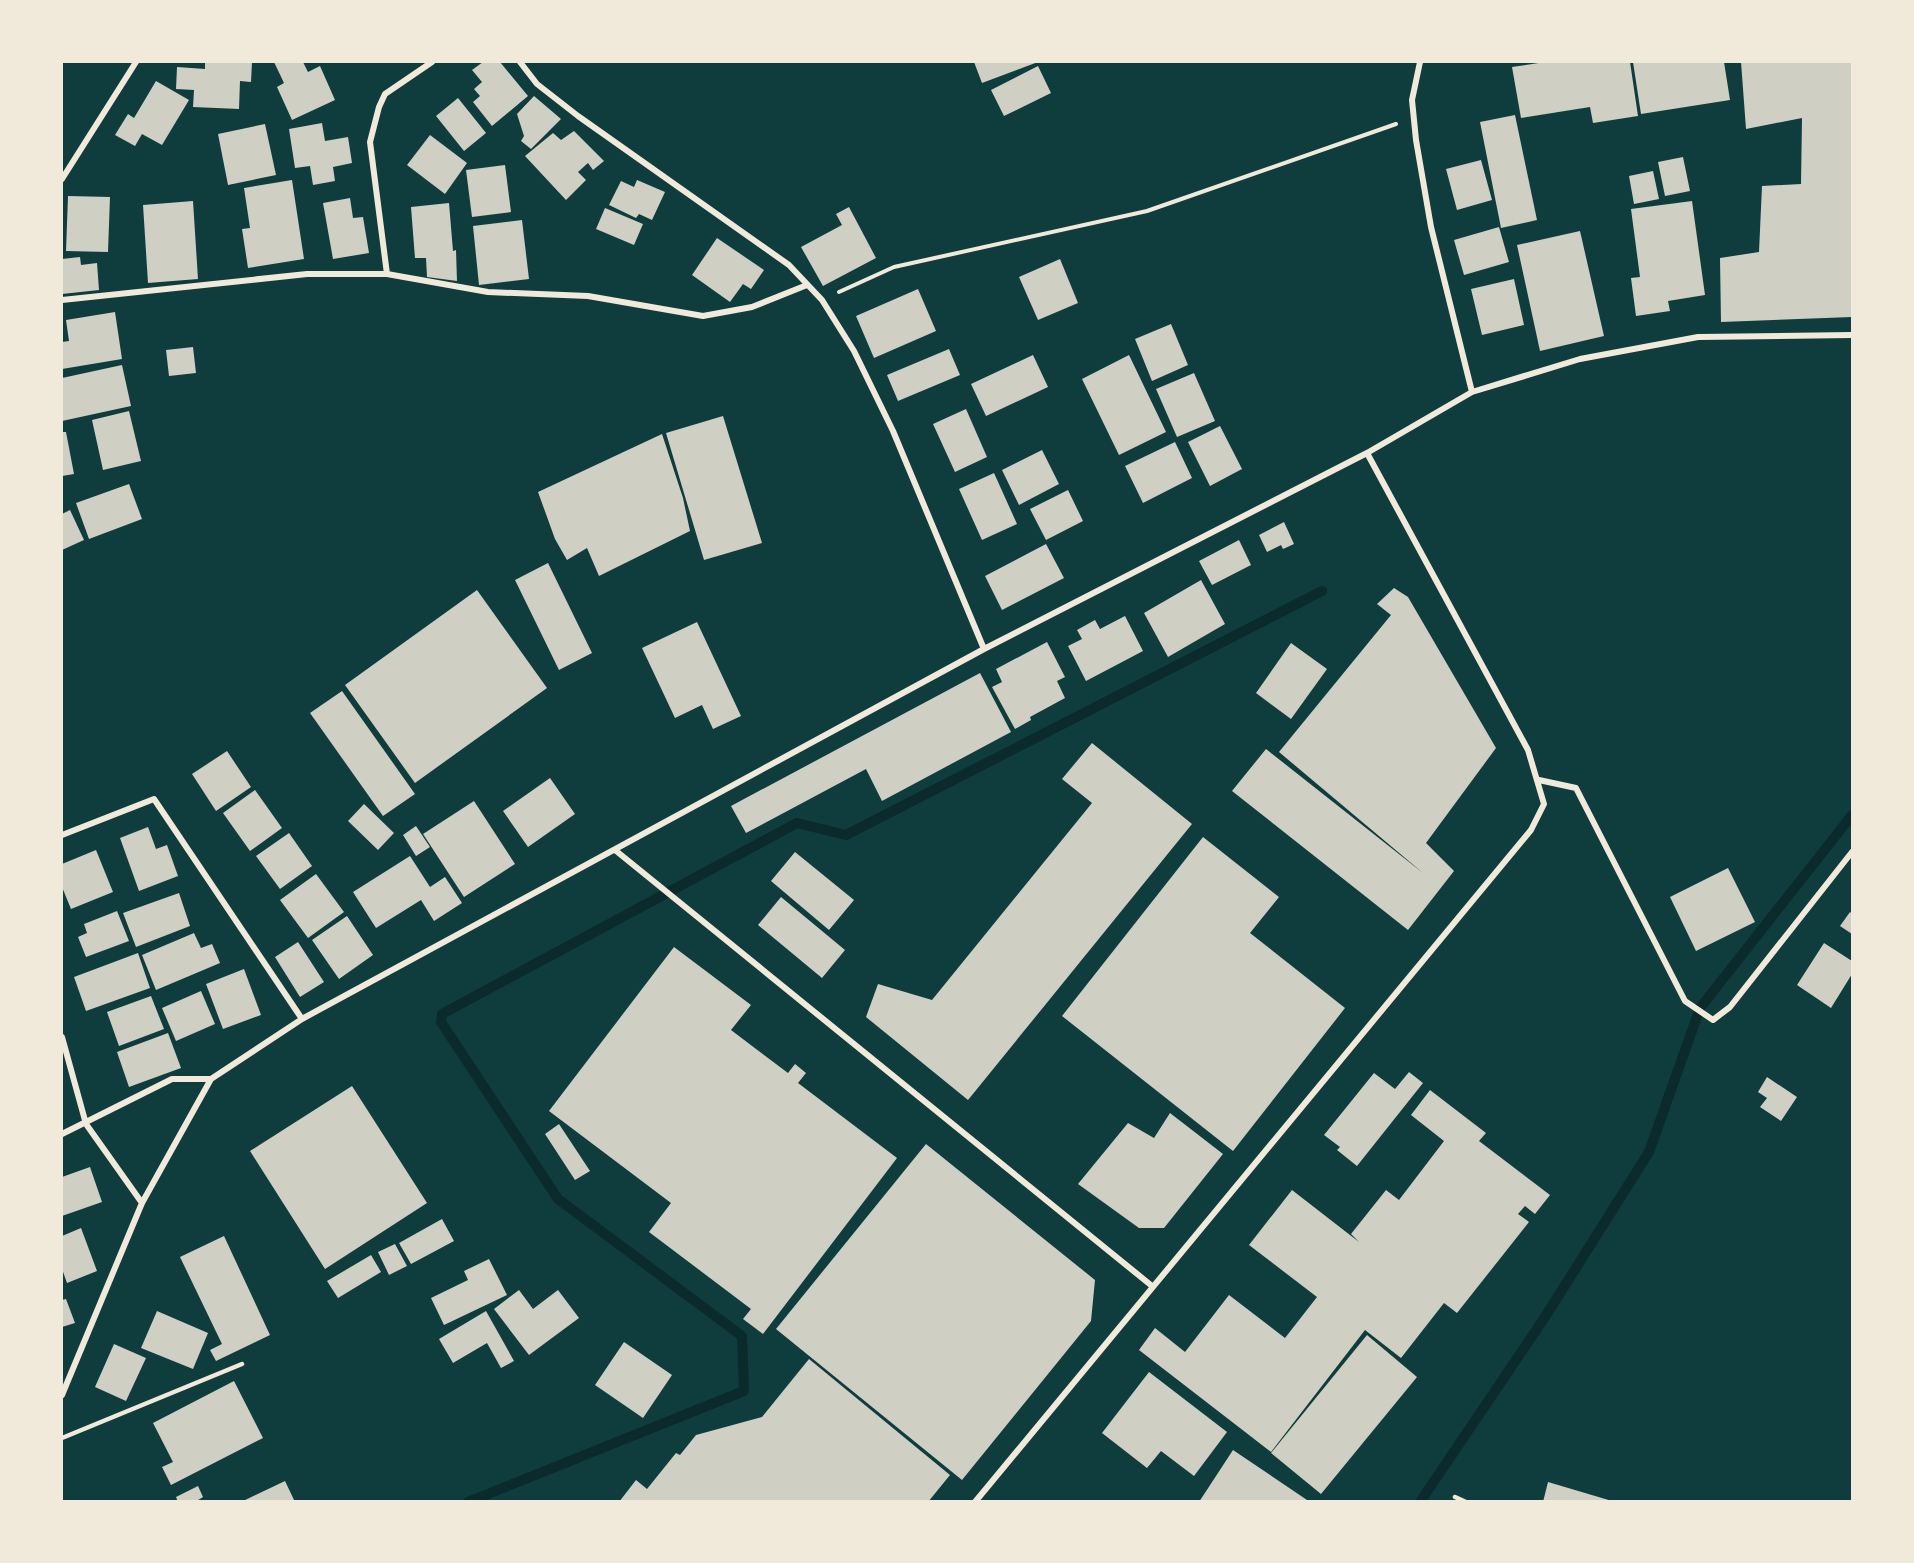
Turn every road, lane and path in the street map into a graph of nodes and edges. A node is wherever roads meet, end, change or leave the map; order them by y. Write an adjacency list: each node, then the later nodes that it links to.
1 (136, 62): 6 (street)
2 (432, 62): 7 (street)
3 (520, 62): 8 (street)
4 (1420, 62): 5 (street)
5 (1414, 118): 10 (path); 12 (street)
6 (62, 179)
7 (387, 274): 8 (street); 9 (street)
8 (807, 285): 10 (street)
9 (62, 300)
10 (822, 300): 14 (street)
11 (1852, 335): 12 (street)
12 (1472, 392): 13 (street)
13 (1367, 453): 14 (street); 15 (street)
14 (984, 649): 17 (street)
15 (1539, 780): 18 (street); 25 (street)
16 (62, 836): 19 (street)
17 (615, 850): 19 (street); 25 (street)
18 (1852, 852)
19 (302, 1019): 21 (street)
20 (62, 1037): 22 (street)
21 (211, 1079): 22 (street); 24 (street)
22 (86, 1124): 23 (street); 24 (street)
23 (62, 1134)
24 (141, 1203): 27 (street)
25 (1152, 1286): 30 (street)
26 (242, 1364): 28 (lane)
27 (62, 1395)
28 (62, 1438)
29 (1455, 1497): 31 (lane)
30 (975, 1502)
31 (1466, 1502)

